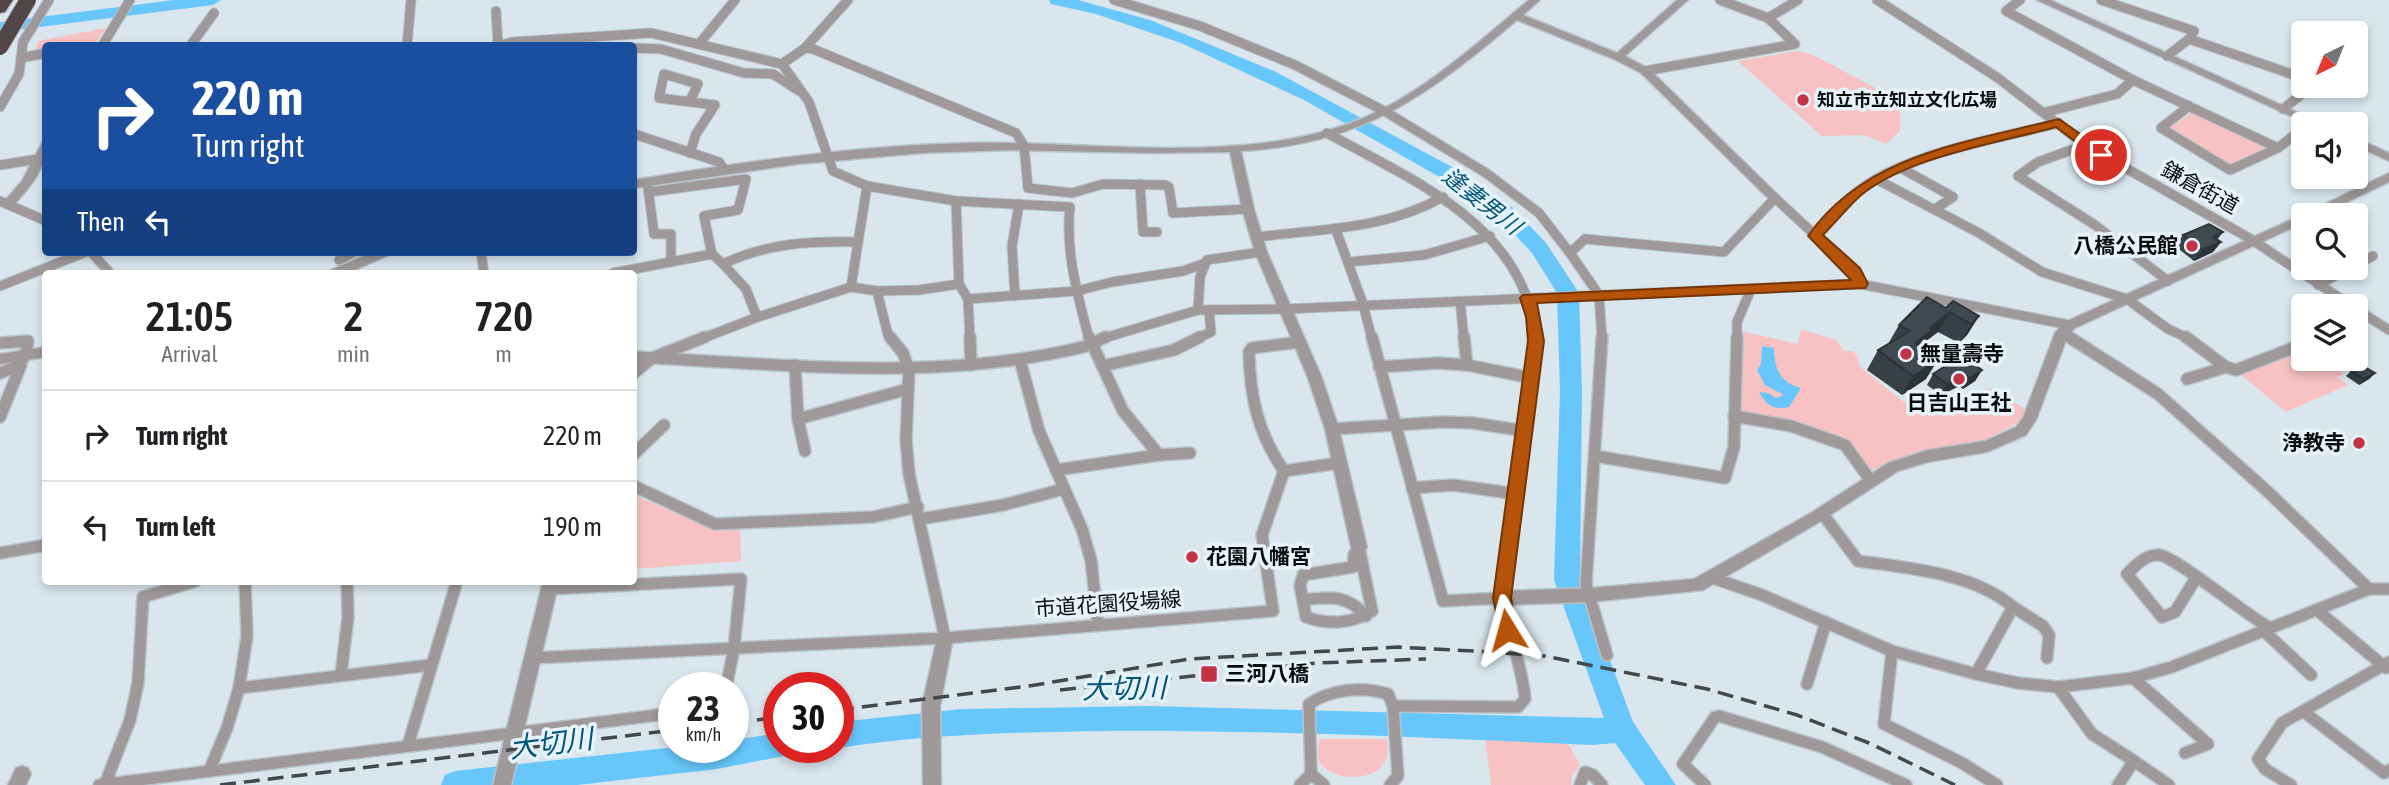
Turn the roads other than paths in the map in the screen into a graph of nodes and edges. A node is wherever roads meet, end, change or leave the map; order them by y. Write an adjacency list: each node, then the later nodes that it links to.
1 (6, 0): 17 (highway)
2 (28, 0): 30 (highway, bridge)
3 (49, 0): 23 (street)
4 (411, 0): 26 (street)
5 (735, 0): 29 (street)
6 (848, 0): 32 (street)
7 (1114, 0): 48 (street)
8 (1535, 0): 20 (street)
9 (1683, 0): 35 (street)
10 (1720, 0): 21 (street)
11 (1798, 0): 21 (street)
12 (1877, 0): 47 (street, 鎌倉街道)
13 (2020, 0): 40 (street)
14 (2042, 0): 34 (street)
15 (2101, 0): 22 (street)
16 (129, 2): 24 (street)
17 (0, 9)
18 (496, 10): 27 (street)
19 (214, 13): 25 (street)
20 (1515, 16): 35 (street); 48 (street)
21 (1768, 18): 38 (street)
22 (2189, 40): 34 (street); 39 (street)
23 (23, 42): 30 (street); 36 (street)
24 (105, 42)
25 (193, 42)
26 (407, 42)
27 (498, 42)
28 (512, 42): 29 (street)
29 (699, 44): 37 (street)
30 (0, 45)
31 (637, 48): 41 (street)
32 (805, 48): 37 (street); 55 (street)
33 (42, 54): 36 (street)
34 (2168, 56): 46 (street)
35 (1618, 57): 38 (street)
36 (21, 58): 45 (street)
37 (782, 64): 41 (street)
38 (1645, 71): 75 (street)
39 (2291, 74)
40 (2133, 80): 44 (street); 47 (street)
41 (804, 95): 61 (street)
42 (2297, 98): 46 (street)
43 (690, 101): 43 (street); 60 (street)
44 (2189, 106): 57 (street); 57 (street)
45 (0, 107)
46 (2283, 109): 49 (street)
47 (2046, 113): 50 (street, 鎌倉街道)
48 (1382, 114): 51 (street); 93 (street)
49 (2291, 114)
50 (2059, 123): 54 (street, 鎌倉街道); 65 (street)
51 (1333, 132): 58 (street); 74 (street)
52 (637, 135): 60 (street)
53 (2291, 139): 57 (street)
54 (2085, 145): 91 (street, 鎌倉街道); 108 (street)
55 (1024, 146): 58 (street); 61 (street); 73 (street)
56 (2368, 147): 62 (street)
57 (2278, 148)
58 (1235, 149): 81 (street)
59 (42, 152): 63 (street)
60 (690, 153): 66 (street)
61 (829, 157): 66 (street); 71 (street)
62 (2389, 157)
63 (38, 159): 64 (street); 77 (street)
64 (0, 165)
65 (1901, 168): 68 (street); 82 (street)
66 (725, 170): 72 (street)
67 (2389, 177): 78 (street)
68 (1876, 179): 82 (street); 88 (street)
69 (1140, 184): 73 (street); 81 (street); 86 (street)
70 (637, 185): 72 (street)
71 (867, 186): 76 (street); 90 (street)
72 (648, 187): 94 (street); 100 (street)
73 (1072, 193): 80 (street)
74 (1443, 197): 85 (street); 87 (street)
75 (1775, 198): 88 (street); 93 (street)
76 (956, 201): 79 (street); 109 (street)
77 (4, 203): 83 (street)
78 (2335, 203)
79 (1019, 204): 80 (street); 119 (street)
80 (1070, 208): 116 (street)
81 (1248, 209): 89 (street)
82 (1935, 209): 122 (street)
83 (42, 219)
84 (2291, 224): 91 (street)
85 (1336, 230): 89 (street); 101 (street)
86 (1157, 232)
87 (1490, 236): 101 (street); 120 (street)
88 (1815, 236): 110 (street)
89 (1256, 237): 92 (street)
90 (858, 242): 102 (street); 113 (street)
91 (2253, 242): 108 (street); 111 (street, 鎌倉街道)
92 (1261, 252): 103 (street); 125 (street)
93 (1570, 253): 118 (street)
94 (712, 255): 100 (street); 102 (street)
95 (78, 256): 112 (street)
96 (92, 256): 105 (street)
97 (372, 256): 104 (street)
98 (2373, 256): 99 (street)
99 (2368, 259)
100 (671, 262): 106 (street)
101 (1348, 262): 124 (street)
102 (723, 264): 128 (street)
103 (1203, 264): 116 (street); 126 (street)
104 (337, 267)
105 (107, 270)
106 (629, 270)
107 (2327, 280): 111 (street)
108 (2168, 281): 122 (street)
109 (958, 284): 115 (street); 121 (street)
110 (1860, 284): 114 (street); 129 (street)
111 (2318, 285): 117 (street, 鎌倉街道)
112 (0, 286)
113 (851, 287): 115 (street); 128 (street)
114 (1751, 289): 118 (street); 153 (street)
115 (877, 291): 148 (street)
116 (1077, 291): 119 (street); 133 (street)
117 (2332, 294)
118 (1596, 295): 120 (street); 164 (street)
119 (1015, 296): 121 (street)
120 (1528, 298): 123 (street); 150 (street)
121 (968, 299): 142 (street)
122 (2127, 299): 129 (street); 146 (street)
123 (1460, 301): 124 (street); 143 (street)
124 (1363, 304): 125 (street); 145 (street)
125 (1285, 309): 126 (street); 131 (street)
126 (1203, 310): 133 (street); 144 (street)
127 (2368, 316): 130 (street, 鎌倉街道)
128 (757, 317): 137 (street)
129 (2066, 329): 168 (street); 189 (street)
130 (2389, 330)
131 (1300, 342): 158 (street); 167 (street)
132 (0, 343): 139 (street)
133 (1091, 345): 140 (street); 144 (street)
134 (2291, 349): 146 (street)
135 (42, 353): 139 (street)
136 (637, 357): 137 (street)
137 (652, 358): 141 (street); 147 (street)
138 (0, 359): 139 (street)
139 (24, 360): 149 (street); 154 (street)
140 (1020, 360): 142 (street); 166 (street)
141 (795, 365): 148 (street); 155 (street)
142 (971, 365): 148 (street)
143 (1467, 365): 145 (street); 150 (street)
144 (1102, 366): 163 (street)
145 (1379, 367): 157 (street)
146 (2226, 367): 151 (street)
147 (637, 370)
148 (909, 370): 152 (street)
149 (0, 373)
150 (1532, 378): 159 (street)
151 (2188, 379)
152 (908, 389): 155 (street); 173 (street)
153 (1734, 416): 164 (street); 168 (street)
154 (0, 417)
155 (798, 419): 161 (street)
156 (664, 425): 160 (street)
157 (1395, 425): 158 (street); 159 (street); 170 (street)
158 (1332, 429): 165 (street)
159 (1526, 431): 172 (street)
160 (637, 451)
161 (805, 451)
162 (1190, 453): 163 (street)
163 (1159, 455): 166 (street)
164 (1595, 456): 191 (street)
165 (1339, 463): 167 (street); 177 (street)
166 (1056, 470): 171 (street)
167 (1284, 471): 198 (street, 市道花園役場線)
168 (1871, 481): 174 (street)
169 (637, 487): 173 (street)
170 (1412, 488): 172 (street); 192 (street)
171 (1064, 489): 175 (street); 198 (street)
172 (1517, 494): 192 (street)
173 (918, 506): 175 (street)
174 (1822, 513): 181 (street); 194 (street)
175 (920, 519): 200 (street)
176 (42, 546): 178 (street)
177 (1359, 547): 179 (street); 180 (street)
178 (0, 553)
179 (1353, 567): 180 (street); 193 (street)
180 (1366, 577): 196 (street)
181 (1710, 577): 191 (street); 197 (street)
182 (2196, 578): 182 (street); 199 (street)
183 (637, 582): 201 (street)
184 (183, 585): 227 (street)
185 (245, 585): 215 (street)
186 (347, 585): 209 (street)
187 (456, 585): 206 (street)
188 (549, 585): 204 (street)
189 (2370, 589): 190 (street); 195 (street)
190 (2389, 589)
191 (1587, 594): 192 (street); 203 (street)
192 (1502, 598): 216 (street)
193 (1303, 600): 196 (street); 196 (street)
194 (2013, 607): 205 (street); 210 (street)
195 (2318, 611): 199 (street); 207 (street)
196 (1366, 617)
197 (1826, 622): 202 (street); 213 (street)
198 (1098, 624): 200 (street, 市道花園役場線)
199 (2267, 630): 211 (street); 212 (street)
200 (946, 638): 201 (street, 市道花園役場線); 229 (street)
201 (734, 648): 204 (street, 市道花園役場線); 208 (street)
202 (1892, 651): 210 (street); 237 (street)
203 (1607, 655)
204 (532, 658): 219 (street)
205 (2047, 658)
206 (430, 665): 209 (street); 220 (street)
207 (2386, 666): 217 (street)
208 (729, 672)
209 (341, 674): 215 (street)
210 (1976, 674): 214 (street)
211 (2311, 675)
212 (2133, 678): 214 (street); 221 (street)
213 (1807, 684)
214 (2058, 687): 222 (street)
215 (239, 688): 223 (street)
216 (1392, 706): 225 (street); 232 (street)
217 (2304, 712): 224 (street); 240 (street)
218 (658, 715): 219 (street)
219 (514, 735): 220 (street); 226 (street)
220 (408, 745): 223 (street)
221 (2185, 754)
222 (2134, 761): 238 (street); 239 (street)
223 (210, 769): 227 (street)
224 (2389, 770)
225 (1311, 774): 230 (street); 231 (street)
226 (504, 777)
227 (105, 784): 228 (street)
228 (99, 785)
229 (932, 785)
230 (1300, 785)
231 (1324, 785)
232 (1390, 785)
233 (1580, 785): 234 (street)
234 (1602, 785)
235 (1705, 785): 236 (street)
236 (1906, 785)
237 (1997, 785)
238 (2118, 785)
239 (2169, 785)
240 (2291, 785)

